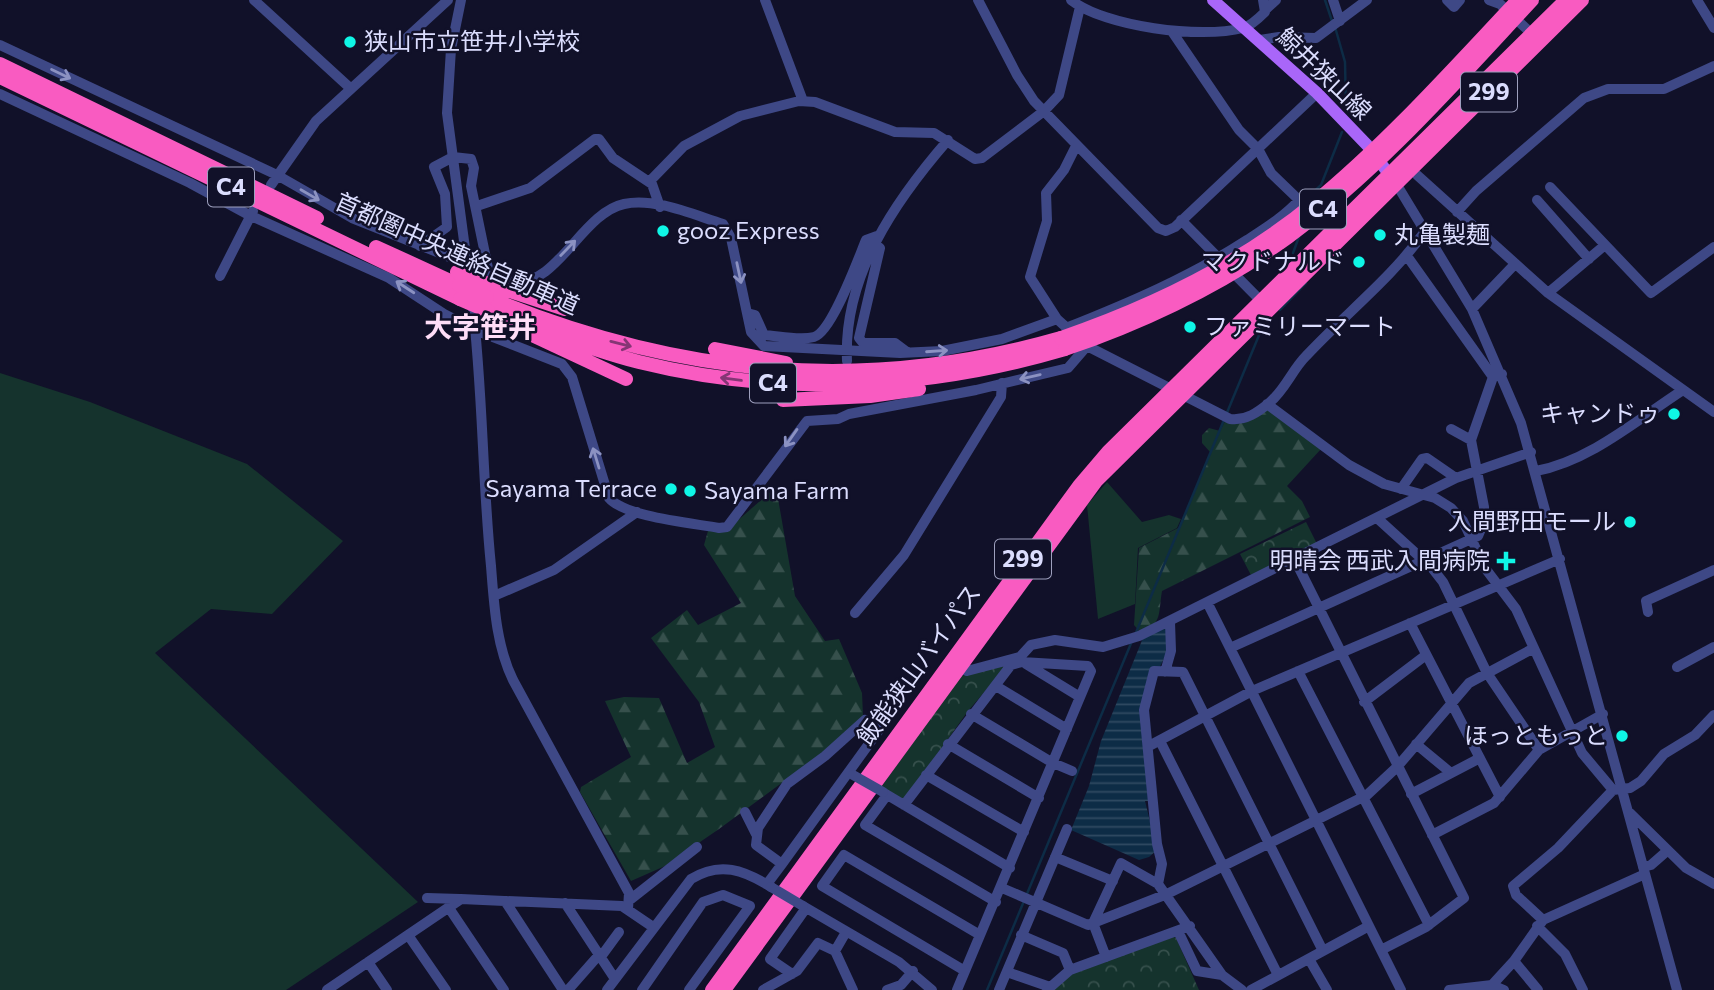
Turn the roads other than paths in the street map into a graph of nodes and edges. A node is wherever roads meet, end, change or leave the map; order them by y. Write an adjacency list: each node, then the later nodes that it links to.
1 (254, 0): 30 (street)
2 (448, 0): 30 (street)
3 (461, 0): 38 (street)
4 (765, 0): 33 (street)
5 (978, 0): 34 (street)
6 (1213, 0): 21 (main road, 鯨井狭山線)
7 (1276, 0): 19 (street)
8 (1333, 0): 20 (street)
9 (1367, 0): 20 (street)
10 (1447, 0): 11 (street)
11 (1460, 0)
12 (1489, 0): 24 (street)
13 (1518, 0): 70 (highway, 首都圏中央連絡自動車道 / C4, bridge)
14 (1532, 0): 70 (highway, 首都圏中央連絡自動車道 / C4, bridge)
15 (1566, 0): 24 (highway, 299)
16 (1582, 0): 41 (highway, 299)
17 (1697, 0): 22 (street)
18 (1075, 4): 23 (street); 34 (street)
19 (1264, 5): 21 (street)
20 (1336, 24): 25 (street)
21 (1245, 28): 23 (street); 25 (main road, 鯨井狭山線)
22 (1714, 28)
23 (1173, 33): 37 (street)
24 (1532, 34): 41 (highway, 299)
25 (1261, 40): 31 (main road, 鯨井狭山線)
26 (0, 44): 39 (street, one-way to 39)
27 (0, 64): 61 (highway, 首都圏中央連絡自動車道 / C4)
28 (1714, 66): 49 (street)
29 (0, 76): 61 (highway, 首都圏中央連絡自動車道 / C4)
30 (349, 88): 39 (street)
31 (1317, 93): 37 (street); 41 (main road, 鯨井狭山線)
32 (0, 94): 48 (street)
33 (803, 101): 35 (street); 42 (street)
34 (1044, 111): 35 (street); 36 (street)
35 (948, 139): 52 (street)
36 (1076, 146): 50 (street); 68 (street)
37 (1258, 149): 50 (street); 57 (street)
38 (453, 158): 46 (street); 54 (street); 69 (street)
39 (277, 175): 43 (street); 54 (street, one-way to 54)
40 (1417, 175): 49 (street)
41 (1394, 180): 51 (street); 64 (highway, 飯能狭山バイパス / 299); 81 (highway, 飯能狭山バイパス / 299)
42 (649, 182): 46 (street); 47 (street)
43 (271, 185)
44 (1550, 187): 53 (street)
45 (1537, 200): 58 (street)
46 (477, 206): 62 (street)
47 (660, 207): 62 (street, one-way to 47); 67 (street, one-way to 67)
48 (252, 211): 60 (street); 69 (street, one-way to 48)
49 (1457, 212): 59 (street)
50 (1181, 220): 57 (street)
51 (1426, 230): 56 (street); 66 (street)
52 (875, 239): 67 (street); 73 (street); 74 (street)
53 (1605, 245): 55 (street); 58 (street)
54 (420, 246): 61 (street)
55 (1712, 253)
56 (1407, 256): 77 (street); 83 (street)
57 (1217, 259): 64 (street); 70 (street)
58 (1589, 259): 63 (street)
59 (1515, 264): 63 (street); 66 (street)
60 (220, 276)
61 (458, 279): 62 (highway, 首都圏中央連絡自動車道 / C4, bridge); 62 (highway, bridge)
62 (485, 287): 65 (highway); 75 (highway, 首都圏中央連絡自動車道 / C4, one-way to 62); 76 (highway, 首都圏中央連絡自動車道 / C4, one-way to 76); 78 (highway)
63 (1548, 293): 80 (street)
64 (1262, 302): 81 (highway, 飯能狭山バイパス / 299)
65 (565, 309)
66 (1472, 310): 77 (street)
67 (747, 313): 74 (street)
68 (1057, 319): 70 (street); 73 (street, one-way to 68)
69 (475, 330): 93 (street, one-way to 69); 101 (street)
70 (1064, 338): 71 (street); 75 (highway, 首都圏中央連絡自動車道 / C4); 76 (highway, 首都圏中央連絡自動車道 / C4)
71 (1087, 346): 79 (street, one-way to 79); 81 (street)
72 (715, 349): 76 (highway)
73 (907, 352): 74 (street)
74 (846, 356)
75 (1038, 357): 82 (highway)
76 (902, 369)
77 (1498, 375): 86 (street); 87 (street)
78 (626, 379)
79 (1002, 383): 93 (street, one-way to 93); 106 (street)
80 (1684, 390): 84 (street); 89 (street)
81 (1177, 393): 83 (street); 115 (highway, 飯能狭山バイパス / 299); 217 (highway, 飯能狭山バイパス / 299)
82 (783, 400)
83 (1267, 404): 91 (street)
84 (1714, 412)
85 (1451, 429): 86 (street)
86 (1471, 440): 88 (street)
87 (1531, 452): 88 (street); 89 (street)
88 (1478, 468): 90 (street); 95 (street)
89 (1536, 471): 96 (street)
90 (1456, 478): 91 (street); 92 (street)
91 (1401, 489): 92 (street)
92 (1424, 495): 94 (street); 95 (street)
93 (637, 512): 101 (street)
94 (1377, 518): 97 (street); 98 (street)
95 (1472, 539): 98 (street); 100 (street)
96 (1560, 559): 100 (street); 125 (street)
97 (1295, 560): 102 (street); 104 (street)
98 (1424, 560): 103 (street); 104 (street)
99 (1714, 570): 105 (street)
100 (1497, 586): 103 (street); 111 (street)
101 (494, 596): 176 (street)
102 (1208, 604): 107 (street); 110 (street)
103 (1454, 604): 108 (street); 119 (street)
104 (1318, 607): 110 (street); 112 (street)
105 (1648, 612)
106 (855, 613)
107 (1170, 622): 115 (street); 117 (street)
108 (1409, 623): 112 (street); 113 (street)
109 (1714, 647): 116 (street)
110 (1230, 648): 121 (street)
111 (1534, 648): 119 (street); 130 (street)
112 (1339, 652): 118 (street); 123 (street)
113 (1426, 654): 123 (street); 124 (street)
114 (1022, 662): 120 (street); 122 (street); 122 (street)
115 (959, 667): 218 (highway, 飯能狭山バイパス / 299)
116 (1677, 667)
117 (1165, 671): 128 (street); 132 (street)
118 (1298, 671): 121 (street); 145 (street)
119 (1487, 673): 124 (street); 134 (street)
120 (996, 686): 126 (street); 129 (street)
121 (1252, 691): 128 (street); 151 (street)
122 (1080, 697): 129 (street)
123 (1364, 702): 137 (street)
124 (1450, 702): 133 (street); 135 (street)
125 (1603, 713): 130 (street); 142 (street)
126 (971, 714): 131 (street); 136 (street)
127 (1714, 715): 142 (street)
128 (1205, 716): 132 (street); 156 (street)
129 (1067, 729): 136 (street)
130 (1571, 730): 134 (street); 142 (street)
131 (948, 744): 141 (street); 147 (street)
132 (1155, 744): 161 (street); 165 (street)
133 (1416, 744): 137 (street); 139 (street)
134 (1539, 750): 146 (street)
135 (1480, 758): 139 (street); 146 (street)
136 (1053, 763): 138 (street); 147 (street)
137 (1397, 768): 144 (street); 145 (street)
138 (1072, 771)
139 (1451, 773): 144 (street)
140 (850, 774): 143 (street, bridge); 154 (street); 160 (street)
141 (926, 775): 148 (street); 153 (street)
142 (1618, 790): 150 (street); 180 (street)
143 (885, 794): 148 (street); 174 (street)
144 (1411, 794): 155 (street)
145 (1364, 797): 151 (street); 181 (street)
146 (1500, 797): 155 (street)
147 (1039, 798): 153 (street)
148 (904, 805): 162 (street)
149 (745, 812): 154 (street)
150 (1629, 812): 158 (street); 163 (street)
151 (1316, 820): 156 (street); 183 (street)
152 (1067, 829): 159 (street)
153 (1024, 832): 162 (street)
154 (756, 834): 160 (street)
155 (1432, 835): 181 (street)
156 (1269, 844): 161 (street); 193 (street)
157 (697, 847): 176 (street)
158 (1667, 851): 163 (street); 166 (street)
159 (1055, 858): 164 (street); 172 (street)
160 (782, 864): 167 (street)
161 (1223, 867): 169 (street); 205 (street)
162 (1010, 868): 168 (street)
163 (1644, 870): 180 (street); 233 (street)
164 (1113, 881): 165 (street); 179 (street)
165 (1158, 884): 169 (street)
166 (1714, 884)
167 (769, 886): 177 (street, bridge); 184 (street)
168 (1002, 888): 172 (street); 174 (street)
169 (1167, 894): 179 (street); 182 (street)
170 (427, 898): 171 (street)
171 (461, 899): 173 (street); 178 (street)
172 (1029, 899): 179 (street); 190 (street)
173 (505, 901): 175 (street); 213 (street)
174 (996, 902): 189 (street)
175 (565, 903): 176 (street); 194 (street)
176 (629, 904): 184 (street)
177 (804, 907): 187 (street); 203 (street)
178 (449, 908): 188 (street); 212 (street)
179 (1093, 923): 195 (street)
180 (1540, 923): 197 (street); 232 (street)
181 (1429, 925): 191 (street)
182 (1190, 926): 185 (street); 204 (street)
183 (1369, 926): 191 (street); 193 (street)
184 (653, 927): 206 (street)
185 (1178, 931): 195 (street); 204 (street)
186 (619, 932): 194 (street)
187 (846, 932): 192 (street); 200 (street)
188 (408, 935): 198 (street); 211 (street)
189 (980, 935): 201 (street); 201 (street)
190 (1021, 935): 199 (street); 202 (street)
191 (1381, 950): 228 (street)
192 (835, 951): 203 (street); 220 (street)
193 (1323, 951): 196 (street)
194 (599, 957): 206 (street); 213 (street)
195 (1105, 957): 199 (street)
196 (1309, 958): 205 (street); 227 (street)
197 (1514, 961): 207 (street); 231 (street)
198 (368, 962): 209 (street); 210 (street)
199 (1070, 970): 208 (street)
200 (912, 971): 221 (street); 222 (street)
201 (965, 971): 223 (street)
202 (1007, 972): 208 (street); 224 (street)
203 (792, 974): 219 (street)
204 (1222, 975): 225 (street)
205 (1278, 975): 226 (street)
206 (615, 979): 214 (street)
207 (1492, 985): 229 (street); 230 (street)
208 (1048, 989)
209 (328, 990)
210 (387, 990)
211 (446, 990)
212 (504, 990)
213 (565, 990)
214 (607, 990)
215 (642, 990): 216 (street)
216 (689, 990)
217 (712, 990)
218 (724, 990)
219 (763, 990)
220 (853, 990)
221 (887, 990)
222 (932, 990)
223 (957, 990)
224 (999, 990)
225 (1242, 990)
226 (1251, 990)
227 (1327, 990)
228 (1401, 990)
229 (1449, 990)
230 (1504, 990)
231 (1538, 990)
232 (1583, 990)
233 (1677, 990)

